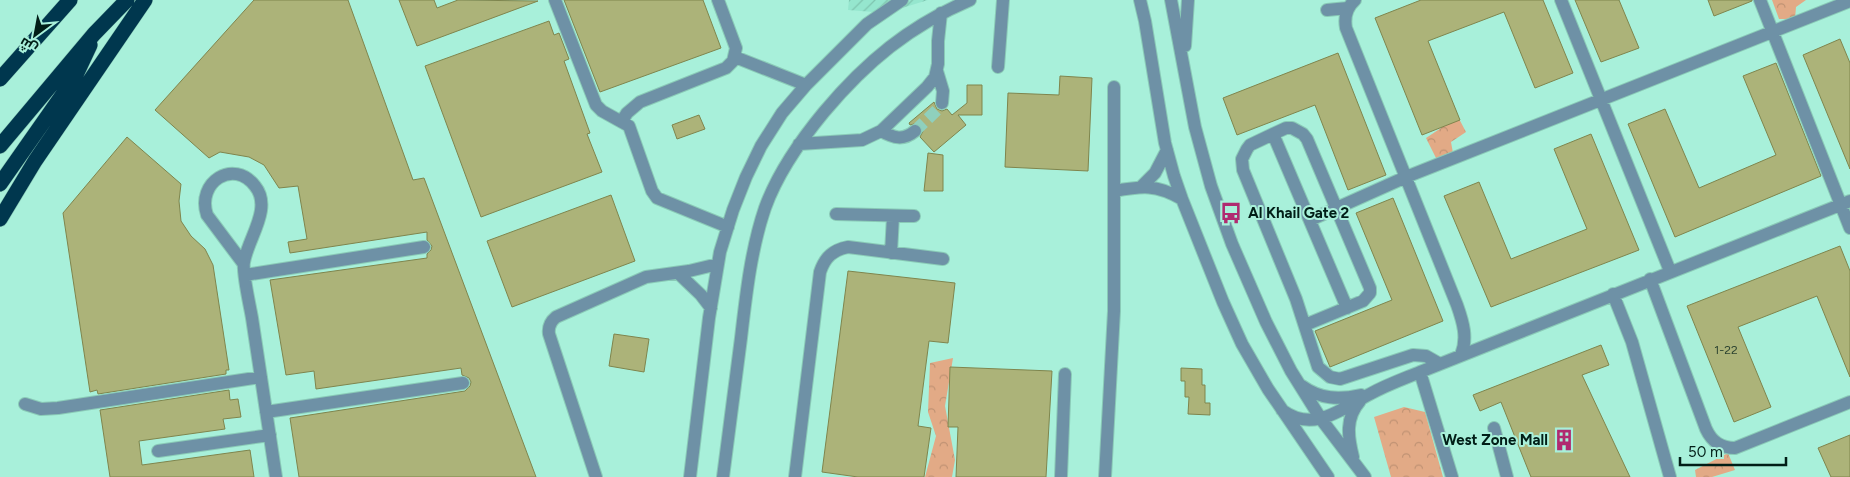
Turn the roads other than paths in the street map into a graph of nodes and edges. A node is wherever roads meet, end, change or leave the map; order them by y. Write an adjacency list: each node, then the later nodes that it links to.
1 (70, 0): 24 (highway)
2 (126, 0): 19 (highway)
3 (145, 0): 46 (highway)
4 (555, 0): 29 (street)
5 (718, 0): 20 (street)
6 (902, 0): 25 (street)
7 (970, 0): 17 (street)
8 (1003, 0): 22 (street)
9 (1140, 0): 35 (street)
10 (1171, 0): 21 (street)
11 (1188, 0): 21 (street)
12 (1561, 0): 27 (street)
13 (1760, 0): 18 (street)
14 (1850, 1): 18 (street)
15 (1351, 4): 16 (street); 36 (street)
16 (1327, 10)
17 (941, 13): 23 (street); 33 (street)
18 (1773, 31): 27 (street); 41 (street)
19 (94, 34): 34 (highway); 37 (highway)
20 (735, 57): 25 (street); 29 (street)
21 (1184, 64): 68 (street)
22 (998, 66)
23 (937, 71): 28 (street); 31 (street)
24 (0, 79)
25 (806, 85): 48 (street)
26 (1114, 87): 39 (street)
27 (1601, 100): 36 (street); 55 (street)
28 (942, 103)
29 (622, 121): 48 (street)
30 (915, 130): 31 (street)
31 (881, 131): 33 (street)
32 (1273, 134): 42 (street); 47 (street); 61 (street)
33 (799, 144): 82 (street)
34 (0, 146)
35 (1167, 150): 38 (street); 40 (street)
36 (1406, 177): 42 (street); 62 (street)
37 (0, 184)
38 (1141, 186): 39 (street); 40 (street)
39 (1114, 191): 85 (street)
40 (1182, 199): 72 (street)
41 (1845, 202): 49 (street); 55 (street)
42 (1336, 208): 47 (street); 60 (street)
43 (836, 214): 44 (street)
44 (893, 216): 45 (street); 51 (street)
45 (914, 216)
46 (0, 219)
47 (1310, 220): 60 (street)
48 (728, 227): 53 (street)
49 (1850, 228)
50 (424, 248): 54 (street)
51 (891, 253): 52 (street); 83 (street)
52 (943, 260)
53 (718, 264): 56 (street); 59 (street)
54 (244, 269): 54 (street); 66 (street)
55 (1670, 271): 57 (street)
56 (678, 273): 59 (street); 80 (street)
57 (1650, 279): 58 (street); 70 (street)
58 (1613, 294): 62 (street); 90 (street)
59 (711, 308): 81 (street)
60 (1346, 308): 61 (street)
61 (1305, 325): 63 (street)
62 (1461, 355): 63 (street)
63 (1440, 364): 64 (street)
64 (1420, 372): 69 (street); 88 (street)
65 (1065, 374): 84 (street)
66 (261, 377): 71 (street); 73 (street)
67 (462, 383): 73 (street)
68 (1300, 385): 69 (street); 74 (street)
69 (1371, 394): 74 (street); 78 (street)
70 (1850, 402)
71 (25, 404)
72 (1282, 410): 74 (street); 86 (street)
73 (266, 412): 76 (street)
74 (1321, 419): 78 (street)
75 (1494, 428): 89 (street)
76 (270, 435): 77 (street); 79 (street)
77 (158, 451)
78 (1354, 462): 87 (street)
79 (276, 477)
80 (596, 477)
81 (690, 477)
82 (723, 477)
83 (795, 477)
84 (1061, 477)
85 (1105, 477)
86 (1328, 477)
87 (1365, 477)
88 (1452, 477)
89 (1507, 477)
90 (1670, 477)

